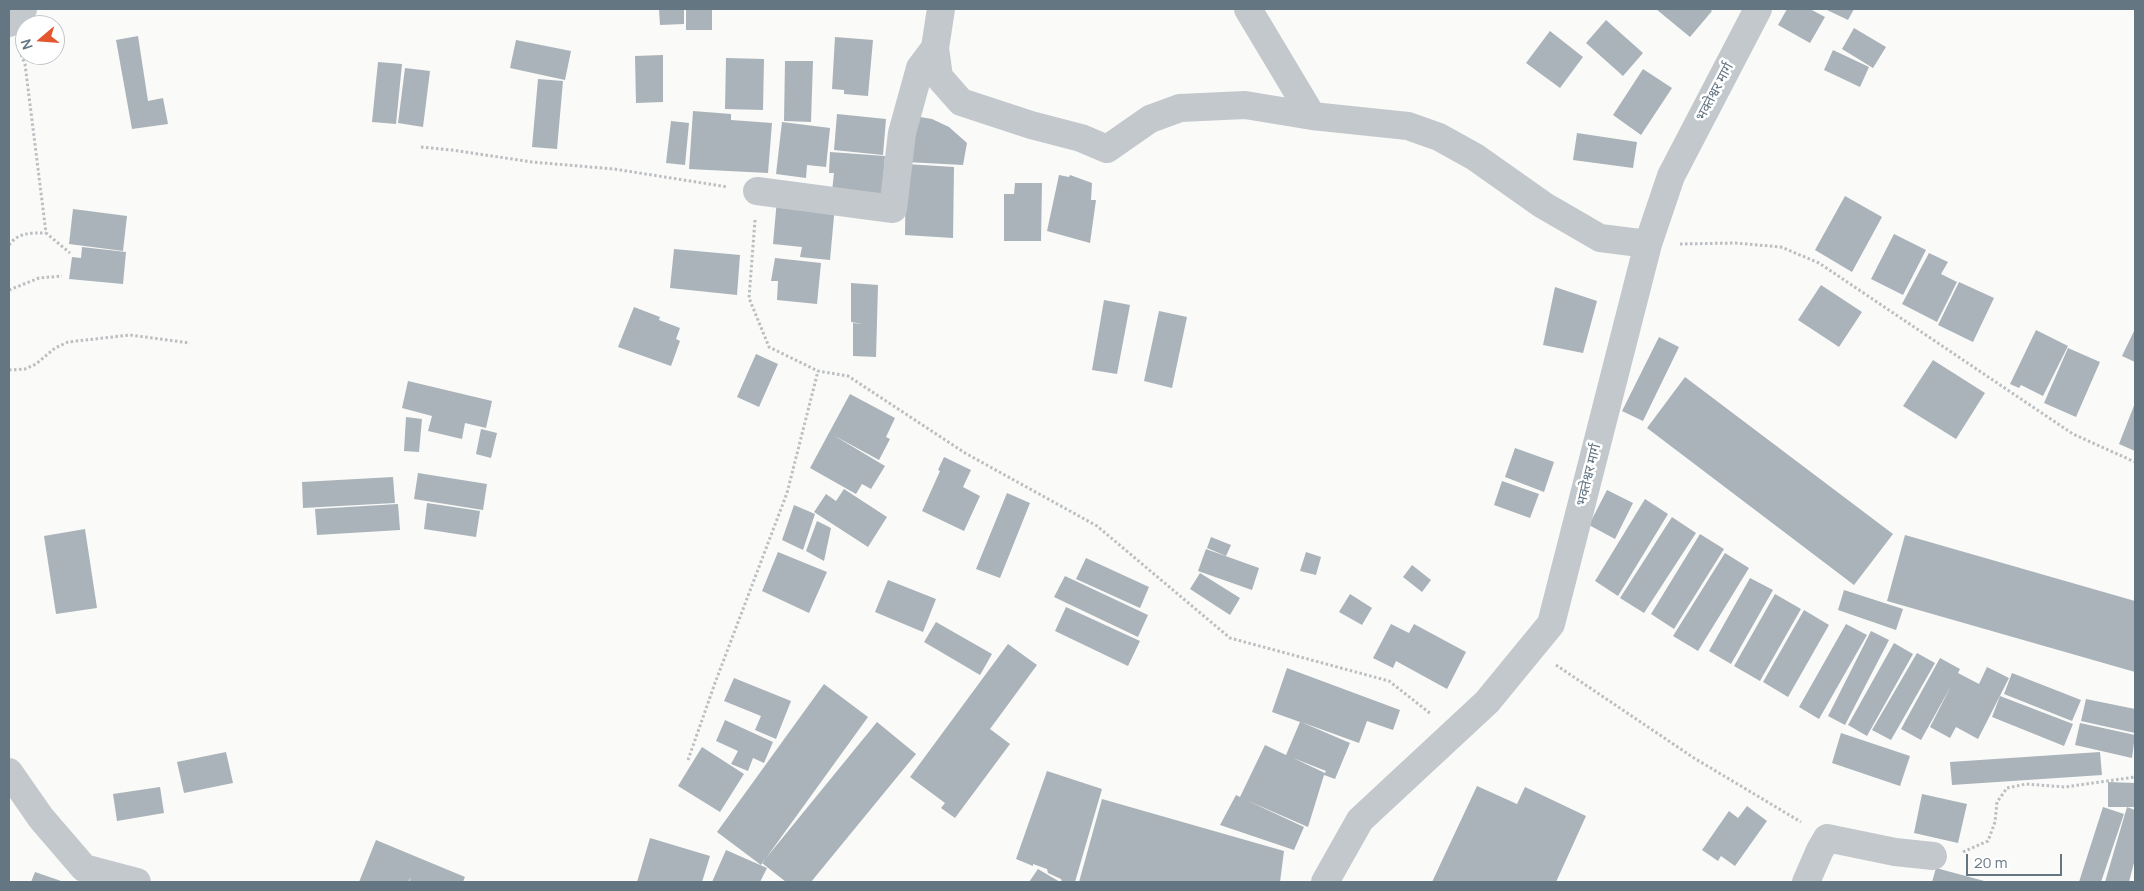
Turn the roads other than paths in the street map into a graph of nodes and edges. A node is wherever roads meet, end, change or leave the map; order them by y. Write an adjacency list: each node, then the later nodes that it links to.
1 (23, 9): 5 (street)
2 (941, 9): 6 (street)
3 (1248, 9): 7 (street)
4 (1758, 9): 9 (street, भक्तेश्वर मार्ग)
5 (13, 35)
6 (936, 48): 7 (street); 8 (street)
7 (1312, 116): 9 (street)
8 (757, 191)
9 (1648, 244): 13 (street, भक्तेश्वर मार्ग)
10 (9, 772): 12 (street)
11 (1933, 856): 14 (street)
12 (138, 882)
13 (1326, 882)
14 (1806, 882)

